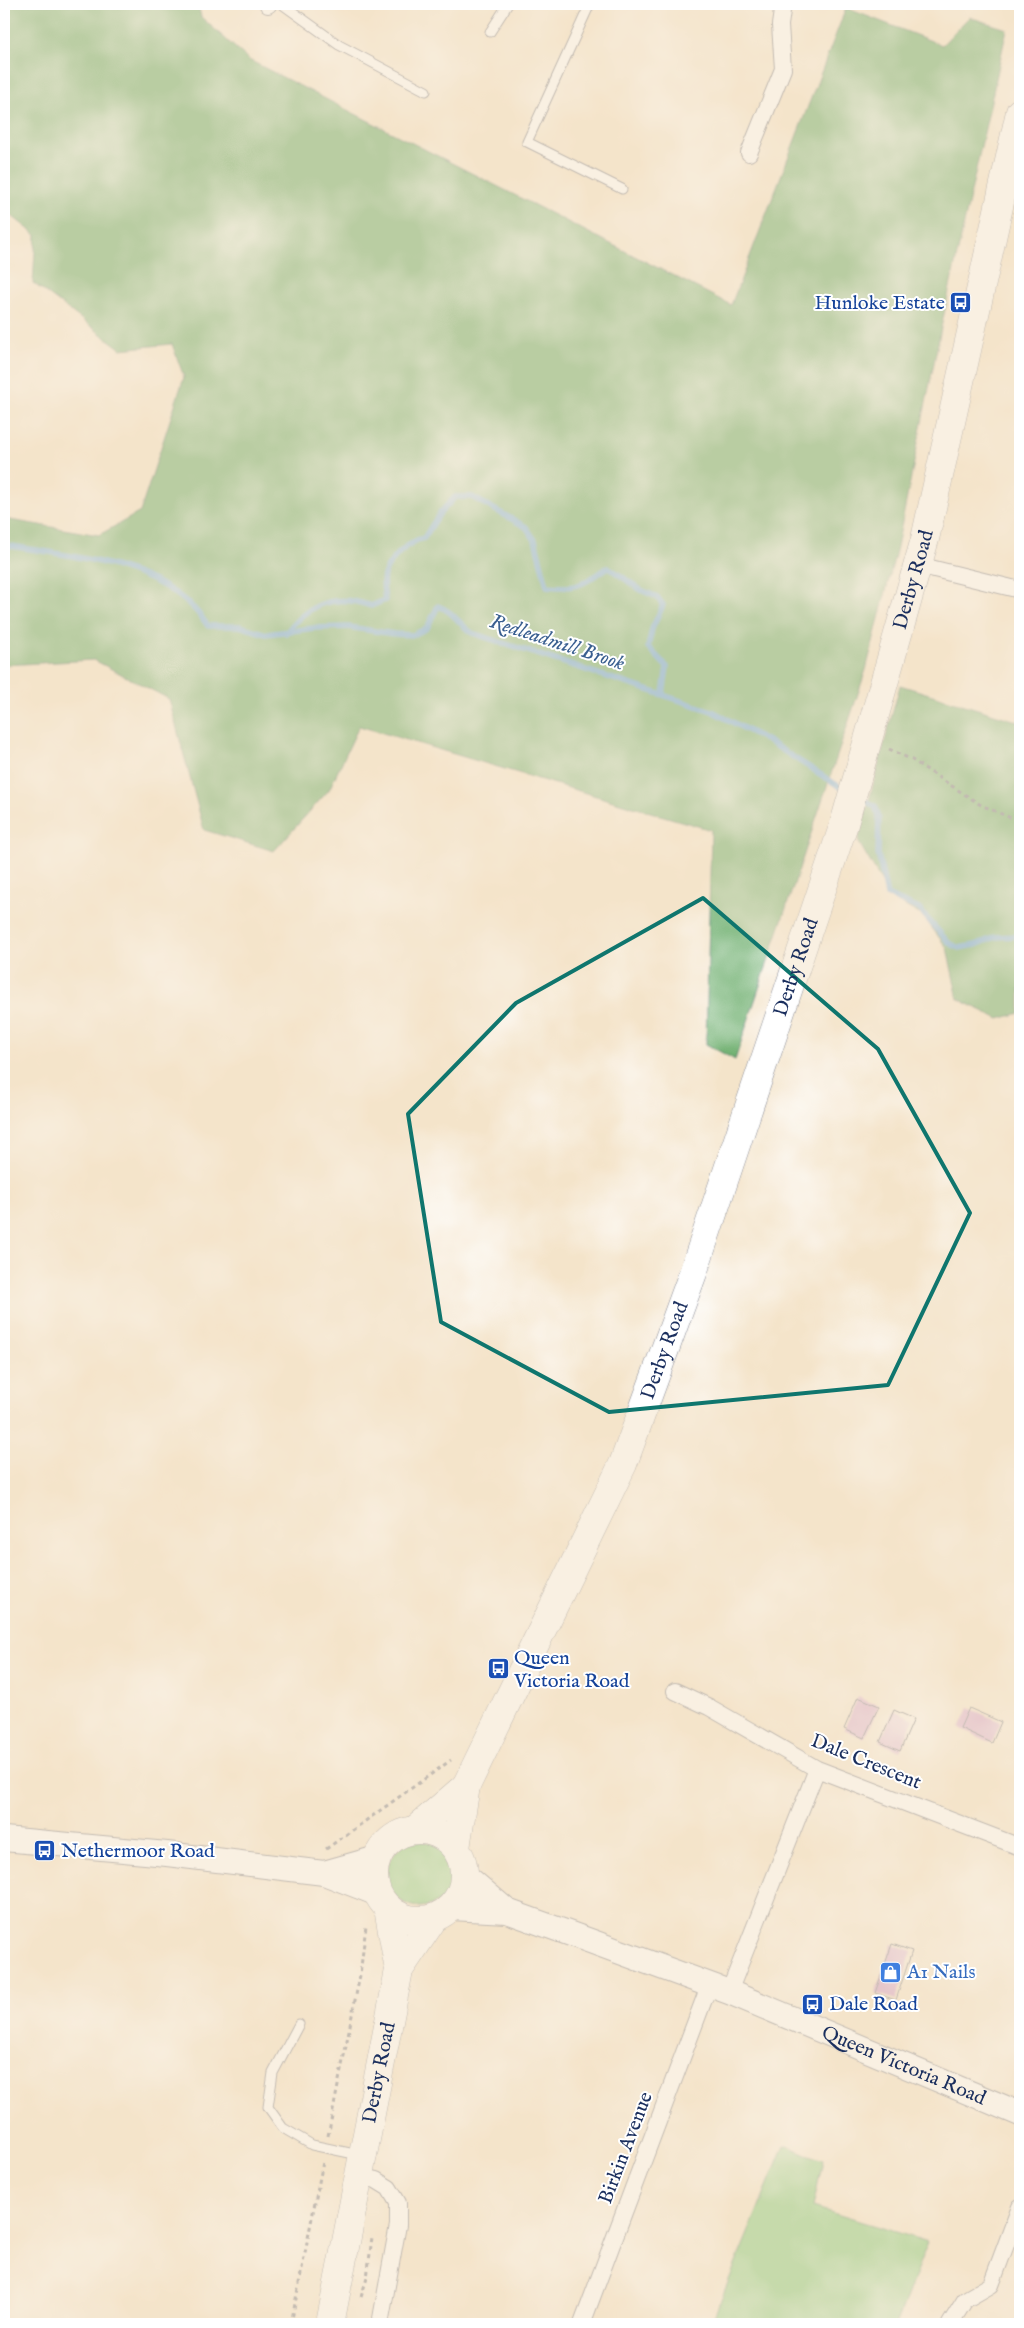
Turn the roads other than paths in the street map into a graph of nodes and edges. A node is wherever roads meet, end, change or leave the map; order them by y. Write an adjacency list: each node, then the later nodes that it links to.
1 (273, 4): 6 (lane)
2 (508, 4): 5 (lane)
3 (590, 4): 9 (lane)
4 (784, 4): 8 (street)
5 (490, 32)
6 (426, 91)
7 (1020, 112): 10 (highway, Derby Road)
8 (749, 153)
9 (622, 189)
10 (918, 566): 11 (street); 14 (highway, Derby Road)
11 (1020, 590)
12 (675, 1691): 13 (street, Dale Crescent)
13 (817, 1769): 18 (street, Dale Crescent); 26 (street)
14 (466, 1786): 15 (highway, Derby Road); 17 (highway, Derby Road)
15 (416, 1829): 17 (highway); 19 (highway)
16 (4, 1839): 20 (street)
17 (456, 1847): 21 (highway)
18 (1020, 1847)
19 (376, 1858): 20 (street); 22 (highway)
20 (321, 1863): 22 (street)
21 (465, 1875): 23 (street, Queen Victoria Road); 24 (highway)
22 (378, 1908): 24 (highway); 25 (highway)
23 (507, 1911): 24 (street, Queen Victoria Road); 26 (street, Queen Victoria Road)
24 (442, 1913): 25 (highway)
25 (399, 1970): 29 (highway, Derby Road)
26 (719, 1989): 28 (street, Queen Victoria Road); 33 (street, Birkin Avenue)
27 (299, 2024): 29 (lane)
28 (1020, 2114)
29 (361, 2166): 31 (highway, Derby Road); 32 (street)
30 (1020, 2207): 34 (street)
31 (330, 2324)
32 (380, 2324)
33 (582, 2324)
34 (950, 2324)

